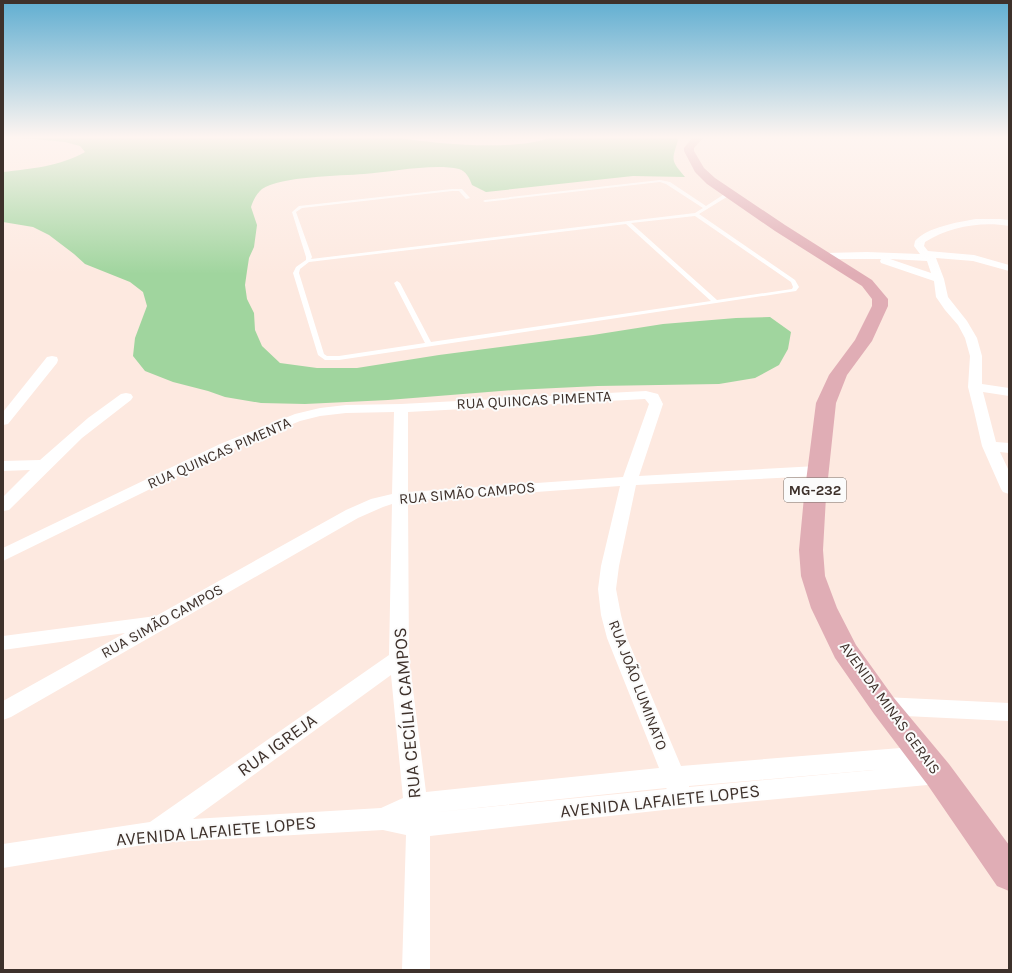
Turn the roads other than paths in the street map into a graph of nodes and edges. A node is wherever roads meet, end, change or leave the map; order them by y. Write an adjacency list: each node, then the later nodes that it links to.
1 (639, 183): 6 (lane)
2 (669, 183): 7 (lane)
3 (715, 183): 4 (main road, AVENIDA MINAS GERAIS / MG-232)
4 (728, 194): 7 (lane); 12 (main road, AVENIDA MINAS GERAIS / MG-232)
5 (468, 198): 14 (lane)
6 (485, 201)
7 (706, 208): 8 (lane)
8 (696, 214): 9 (lane); 18 (lane)
9 (628, 223): 14 (lane); 18 (lane)
10 (1009, 223): 13 (street)
11 (867, 255): 12 (street); 13 (street); 16 (street)
12 (825, 256): 31 (main road, AVENIDA MINAS GERAIS / MG-232)
13 (929, 256): 15 (street); 16 (street)
14 (308, 261): 19 (lane)
15 (1009, 268)
16 (939, 279): 21 (street)
17 (397, 283): 19 (lane)
18 (716, 302): 19 (lane)
19 (429, 344)
20 (52, 360): 26 (street)
21 (975, 387): 22 (street); 27 (street)
22 (1009, 392)
23 (641, 394): 25 (street, RUA QUINCAS PIMENTA); 32 (street, RUA JOÃO LUMINATO)
24 (126, 397): 29 (street)
25 (401, 408): 34 (street, RUA CECÍLIA CAMPOS); 36 (street, RUA QUINCAS PIMENTA)
26 (3, 421)
27 (990, 446): 28 (street); 33 (street)
28 (1009, 448)
29 (43, 465): 30 (street); 35 (street)
30 (3, 466)
31 (817, 471): 32 (street, RUA SIMÃO CAMPOS); 40 (main road, AVENIDA MINAS GERAIS / MG-232)
32 (629, 481): 34 (street, RUA SIMÃO CAMPOS); 44 (street, RUA JOÃO LUMINATO)
33 (1009, 489)
34 (401, 496): 37 (street, RUA SIMÃO CAMPOS); 39 (street, RUA CECÍLIA CAMPOS)
35 (3, 506)
36 (3, 555)
37 (164, 620): 38 (street); 41 (street, RUA SIMÃO CAMPOS)
38 (3, 644)
39 (399, 658): 45 (street, RUA CECÍLIA CAMPOS); 46 (street, RUA IGREJA)
40 (884, 706): 42 (street); 43 (main road, AVENIDA MINAS GERAIS / MG-232)
41 (3, 711)
42 (1009, 712)
43 (932, 765): 44 (street, AVENIDA LAFAIETE LOPES); 48 (main road, AVENIDA MINAS GERAIS / MG-232)
44 (677, 787): 45 (street, AVENIDA LAFAIETE LOPES)
45 (416, 815): 46 (street, AVENIDA LAFAIETE LOPES); 49 (street, RUA CECÍLIA CAMPOS)
46 (155, 832): 47 (street, AVENIDA LAFAIETE LOPES)
47 (3, 856)
48 (1009, 874)
49 (416, 970)

